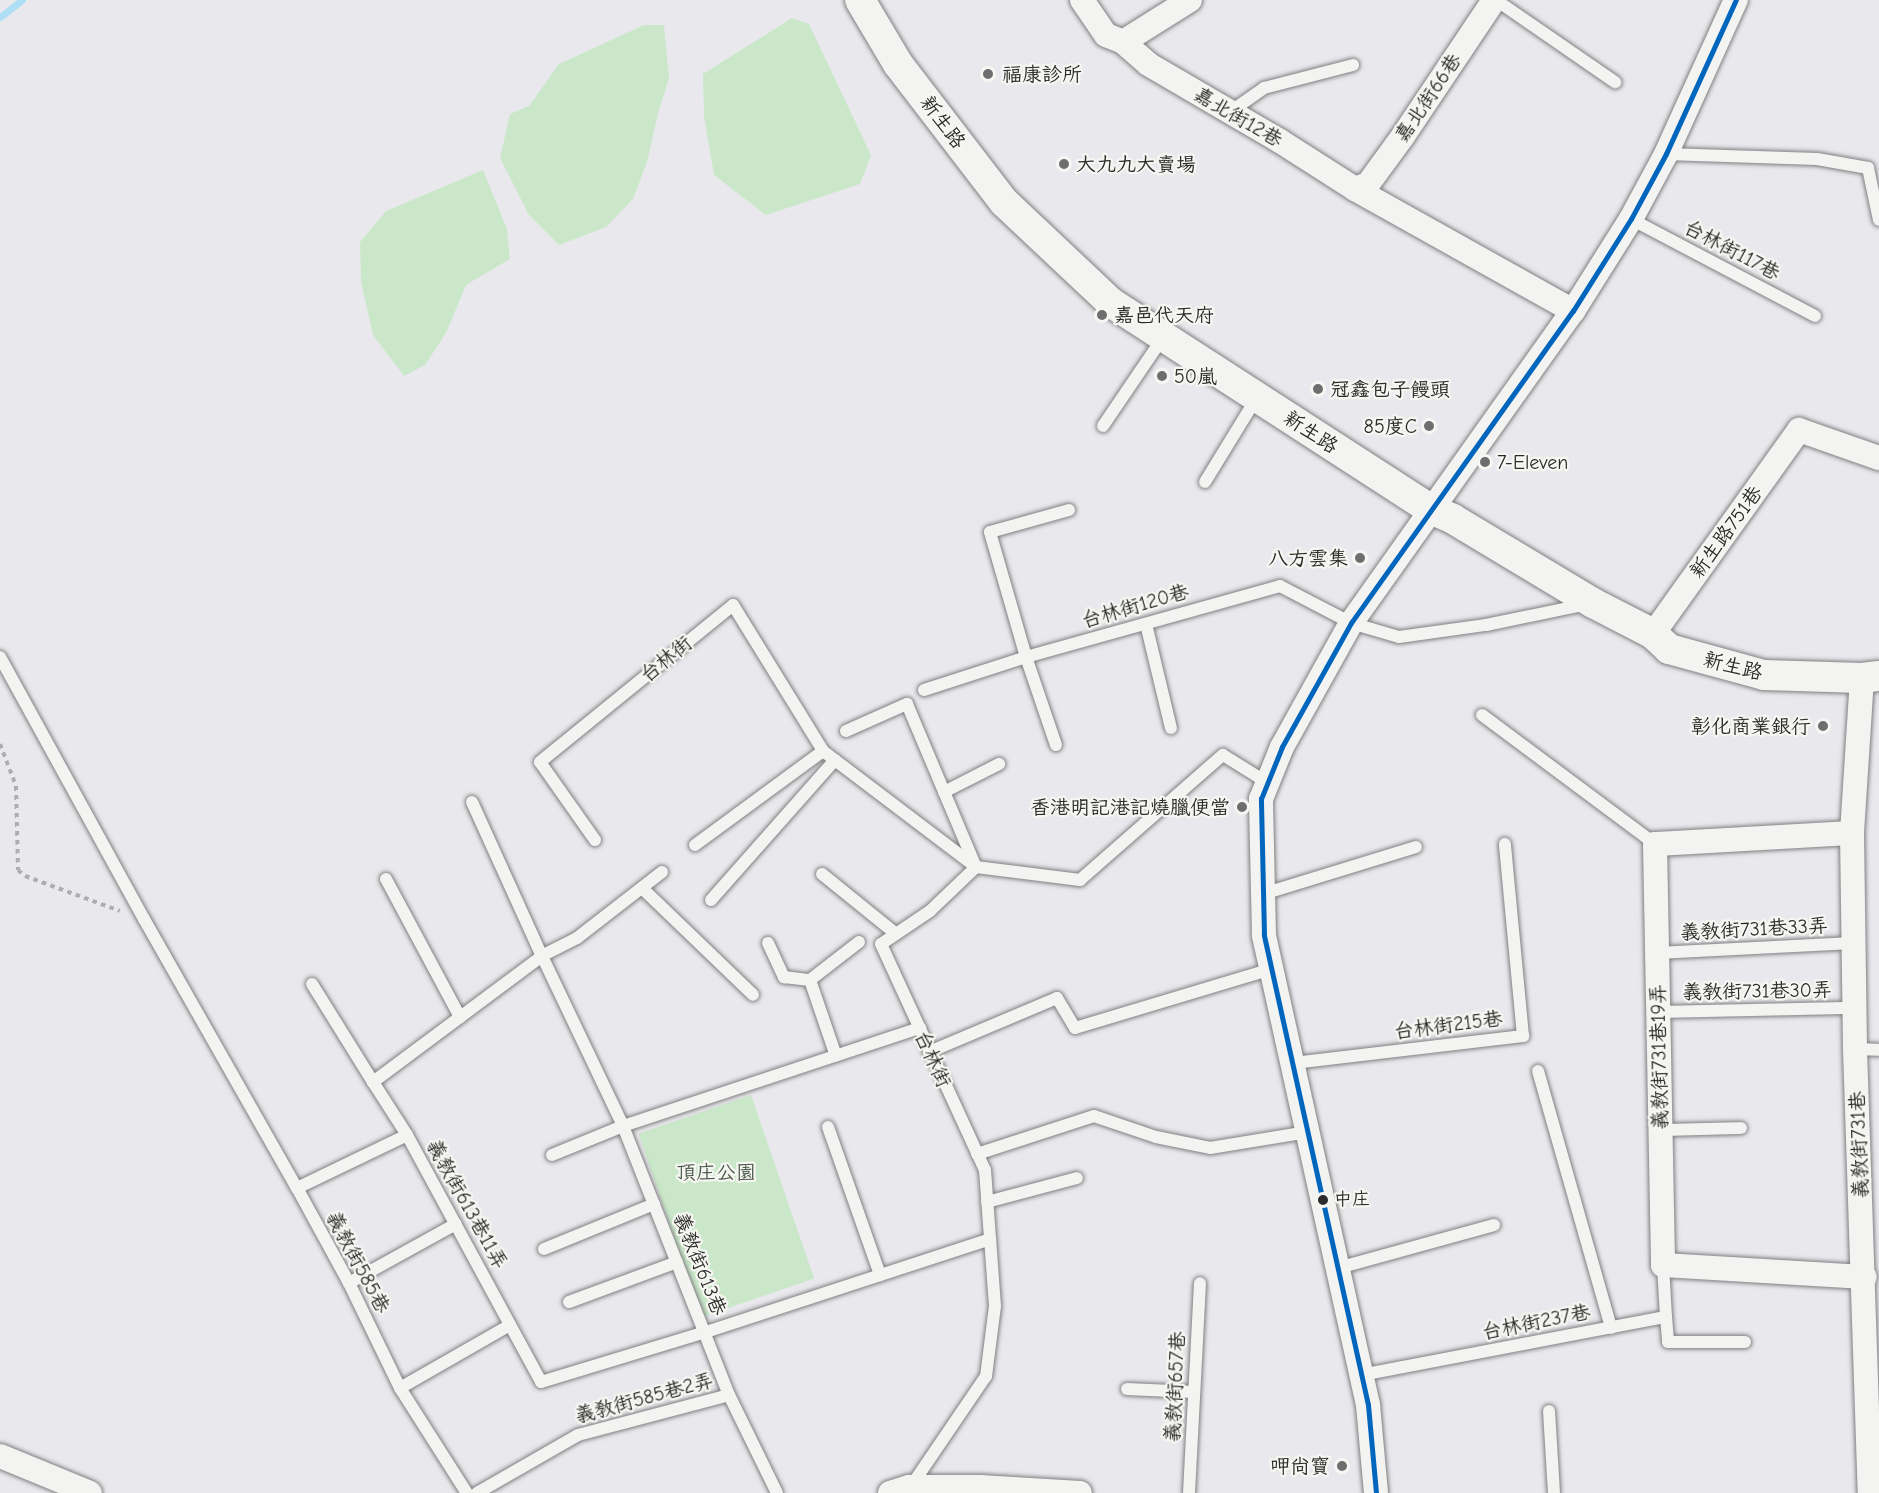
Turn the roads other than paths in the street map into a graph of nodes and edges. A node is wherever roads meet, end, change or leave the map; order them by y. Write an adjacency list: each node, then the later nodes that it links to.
1 (860, 0): 16 (street, 新生路)
2 (1082, 0): 6 (street, 嘉北街12巷)
3 (1190, 0): 6 (street)
4 (1495, 0): 8 (lane); 11 (street, 嘉北街66巷)
5 (1736, 0): 10 (street)
6 (1123, 42): 9 (street, 嘉北街12巷)
7 (1353, 65): 9 (lane)
8 (1615, 82)
9 (1230, 112): 11 (street, 嘉北街12巷)
10 (1666, 153): 12 (street); 13 (lane)
11 (1355, 189): 14 (street, 嘉北街12巷)
12 (1631, 219): 14 (street); 15 (lane, 台林街117巷)
13 (1879, 220)
14 (1573, 311): 21 (street)
15 (1815, 316)
16 (1164, 336): 17 (street, 新生路); 18 (lane)
17 (1258, 396): 20 (lane); 21 (street, 新生路)
18 (1103, 426)
19 (1879, 458): 26 (street, 新生路751巷)
20 (1205, 482)
21 (1430, 509): 23 (street, 新生路); 24 (street)
22 (1069, 510): 28 (lane)
23 (1593, 603): 24 (lane, 台林街120巷); 26 (street, 新生路)
24 (1351, 623): 25 (lane, 台林街120巷); 38 (street)
25 (1146, 624): 28 (lane, 台林街120巷); 32 (lane)
26 (1653, 634): 29 (street, 新生路)
27 (0, 657): 83 (lane, 義教街585巷)
28 (1026, 657): 30 (lane, 台林街120巷); 34 (lane)
29 (1871, 677): 41 (street, 義教街731巷)
30 (924, 690)
31 (1482, 716): 44 (lane)
32 (1171, 728)
33 (846, 731): 39 (lane)
34 (1056, 745)
35 (823, 751): 36 (lane, 台林街); 42 (lane, 台林街); 45 (lane)
36 (835, 760): 47 (lane, 台林街); 53 (lane)
37 (999, 764): 39 (lane)
38 (1268, 783): 47 (lane); 52 (street)
39 (944, 792): 47 (lane)
40 (472, 802): 59 (lane, 義教街613巷)
41 (1852, 833): 44 (street); 57 (street, 義教街731巷)
42 (595, 840)
43 (1505, 844): 71 (lane, 台林街215巷)
44 (1655, 844): 58 (street, 義教街731巷19弄)
45 (695, 845)
46 (1416, 847): 52 (lane)
47 (976, 867): 54 (lane)
48 (662, 872): 51 (lane)
49 (822, 874): 54 (lane)
50 (386, 879): 66 (lane)
51 (642, 888): 59 (lane); 63 (lane)
52 (1263, 894): 60 (street)
53 (711, 900)
54 (896, 934): 67 (lane, 台林街)
55 (859, 942): 61 (lane)
56 (768, 943): 61 (lane)
57 (1853, 943): 58 (lane, 義教街731巷33弄); 64 (street, 義教街731巷)
58 (1657, 953): 65 (street, 義教街731巷19弄)
59 (542, 956): 66 (lane); 74 (lane, 義教街613巷)
60 (1272, 969): 69 (lane); 71 (street)
61 (810, 980): 70 (lane)
62 (312, 984): 73 (lane, 義教街613巷11弄)
63 (753, 995)
64 (1856, 1008): 65 (lane, 義教街731巷30弄); 68 (street, 義教街731巷)
65 (1658, 1012): 77 (street, 義教街731巷19弄)
66 (460, 1017): 73 (lane)
67 (920, 1028): 69 (lane, 台林街); 70 (lane)
68 (1867, 1049): 94 (street, 義教街731巷)
69 (929, 1052): 80 (lane, 台林街)
70 (836, 1056): 74 (lane)
71 (1293, 1063): 78 (street)
72 (1538, 1071): 100 (lane)
73 (373, 1082): 79 (lane, 義教街613巷11弄)
74 (623, 1126): 81 (lane); 85 (lane, 義教街613巷)
75 (828, 1127): 93 (lane)
76 (1741, 1128): 77 (lane)
77 (1660, 1130): 91 (street, 義教街731巷19弄)
78 (1308, 1132): 80 (lane); 92 (street)
79 (407, 1135): 83 (lane); 86 (lane, 義教街613巷11弄)
80 (977, 1154): 84 (lane, 台林街)
81 (552, 1155)
82 (1077, 1178): 84 (lane)
83 (297, 1188): 95 (lane, 義教街585巷)
84 (987, 1202): 88 (lane, 台林街)
85 (654, 1204): 89 (lane); 90 (lane, 義教街613巷)
86 (456, 1224): 95 (lane); 99 (lane, 義教街613巷11弄)
87 (1494, 1225): 92 (lane)
88 (990, 1239): 93 (lane); 110 (lane, 台林街)
89 (544, 1249)
90 (677, 1262): 97 (lane); 101 (lane, 義教街613巷)
91 (1663, 1265): 94 (street); 98 (lane)
92 (1338, 1268): 103 (street)
93 (880, 1275): 101 (lane)
94 (1872, 1278): 119 (street, 義教街731巷)
95 (349, 1283): 104 (lane, 義教街585巷)
96 (1200, 1283): 106 (lane, 義教街657巷)
97 (569, 1302)
98 (1666, 1317): 100 (lane, 台林街237巷); 102 (lane)
99 (510, 1325): 101 (lane, 義教街613巷11弄); 104 (lane)
100 (1611, 1328): 103 (lane, 台林街237巷)
101 (706, 1332): 107 (lane, 義教街613巷)
102 (1745, 1342)
103 (1361, 1375): 117 (street)
104 (400, 1388): 112 (lane, 義教街585巷)
105 (1127, 1389): 106 (lane)
106 (1194, 1392): 116 (lane, 義教街657巷)
107 (729, 1395): 113 (lane, 義教街585巷2弄); 114 (lane, 義教街613巷)
108 (1549, 1411): 118 (lane)
109 (0, 1456): 111 (street)
110 (903, 1491): 115 (street)
111 (90, 1493)
112 (467, 1493)
113 (477, 1493)
114 (777, 1493)
115 (1080, 1493)
116 (1189, 1493)
117 (1376, 1493)
118 (1554, 1493)
119 (1870, 1493)

